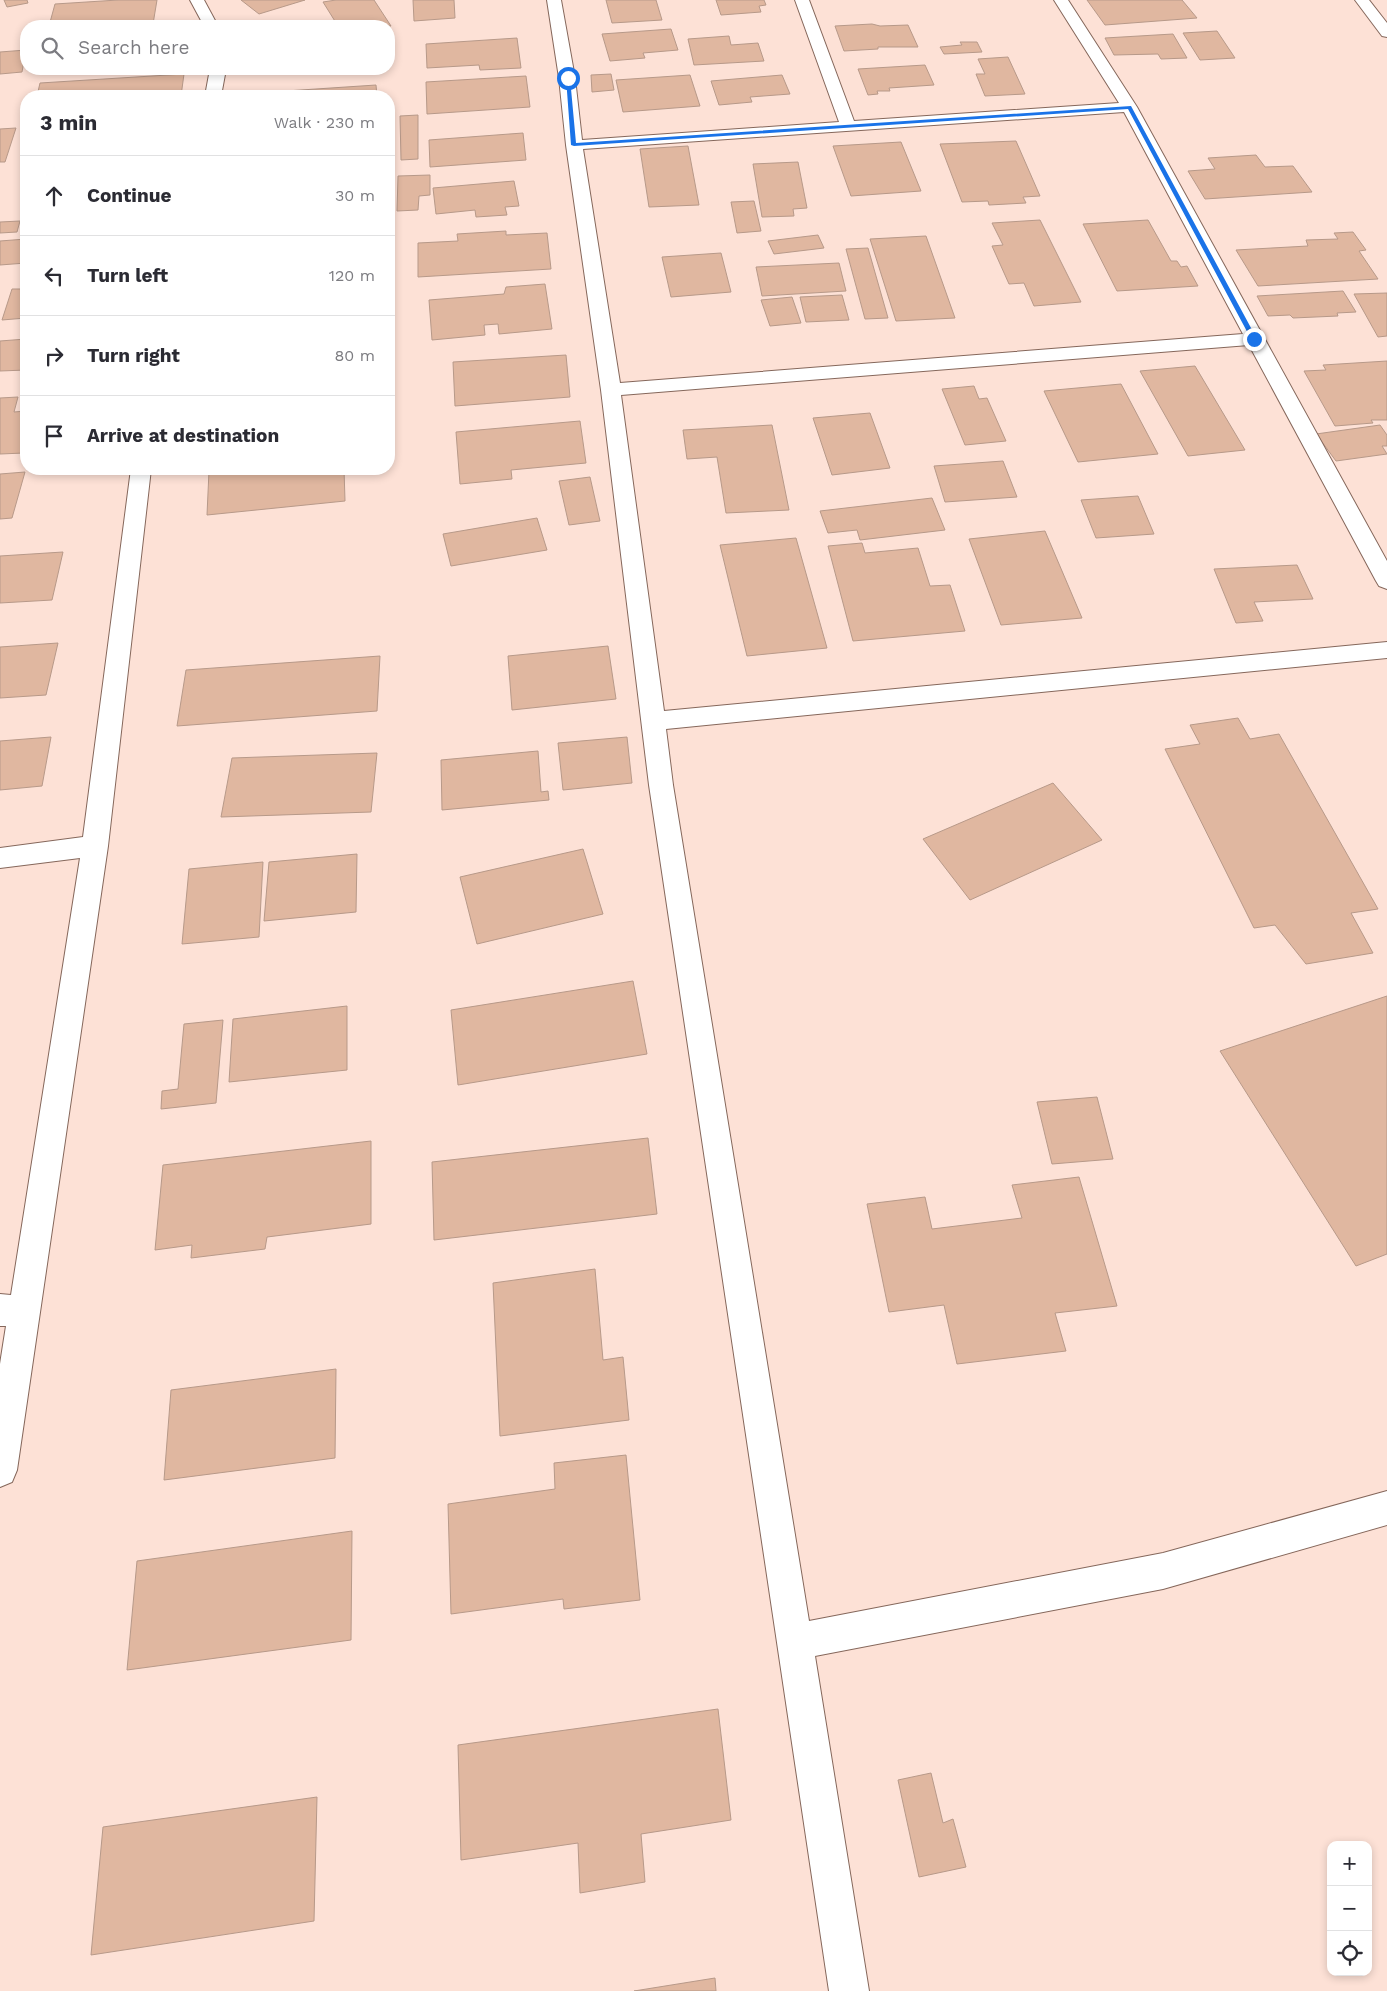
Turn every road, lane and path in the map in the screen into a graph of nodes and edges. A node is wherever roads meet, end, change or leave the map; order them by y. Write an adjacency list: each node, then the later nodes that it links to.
1 (197, 0): 6 (street)
2 (554, 0): 12 (street)
3 (802, 0): 11 (street)
4 (1061, 0): 10 (street)
5 (1362, 0): 7 (street)
6 (208, 20)
7 (1387, 33)
8 (217, 75): 9 (street)
9 (214, 90)
10 (1129, 107): 11 (street); 13 (street)
11 (848, 126): 12 (street)
12 (574, 145): 14 (street)
13 (1254, 339): 14 (street); 16 (street)
14 (611, 390): 18 (street)
15 (140, 475): 19 (street)
16 (1387, 581)
17 (1387, 650): 18 (street)
18 (653, 721): 24 (street)
19 (95, 846): 20 (street); 21 (street)
20 (0, 858)
21 (12, 1311): 22 (street)
22 (0, 1470)
23 (1387, 1508): 24 (street)
24 (794, 1642): 25 (street)
25 (849, 1991)

